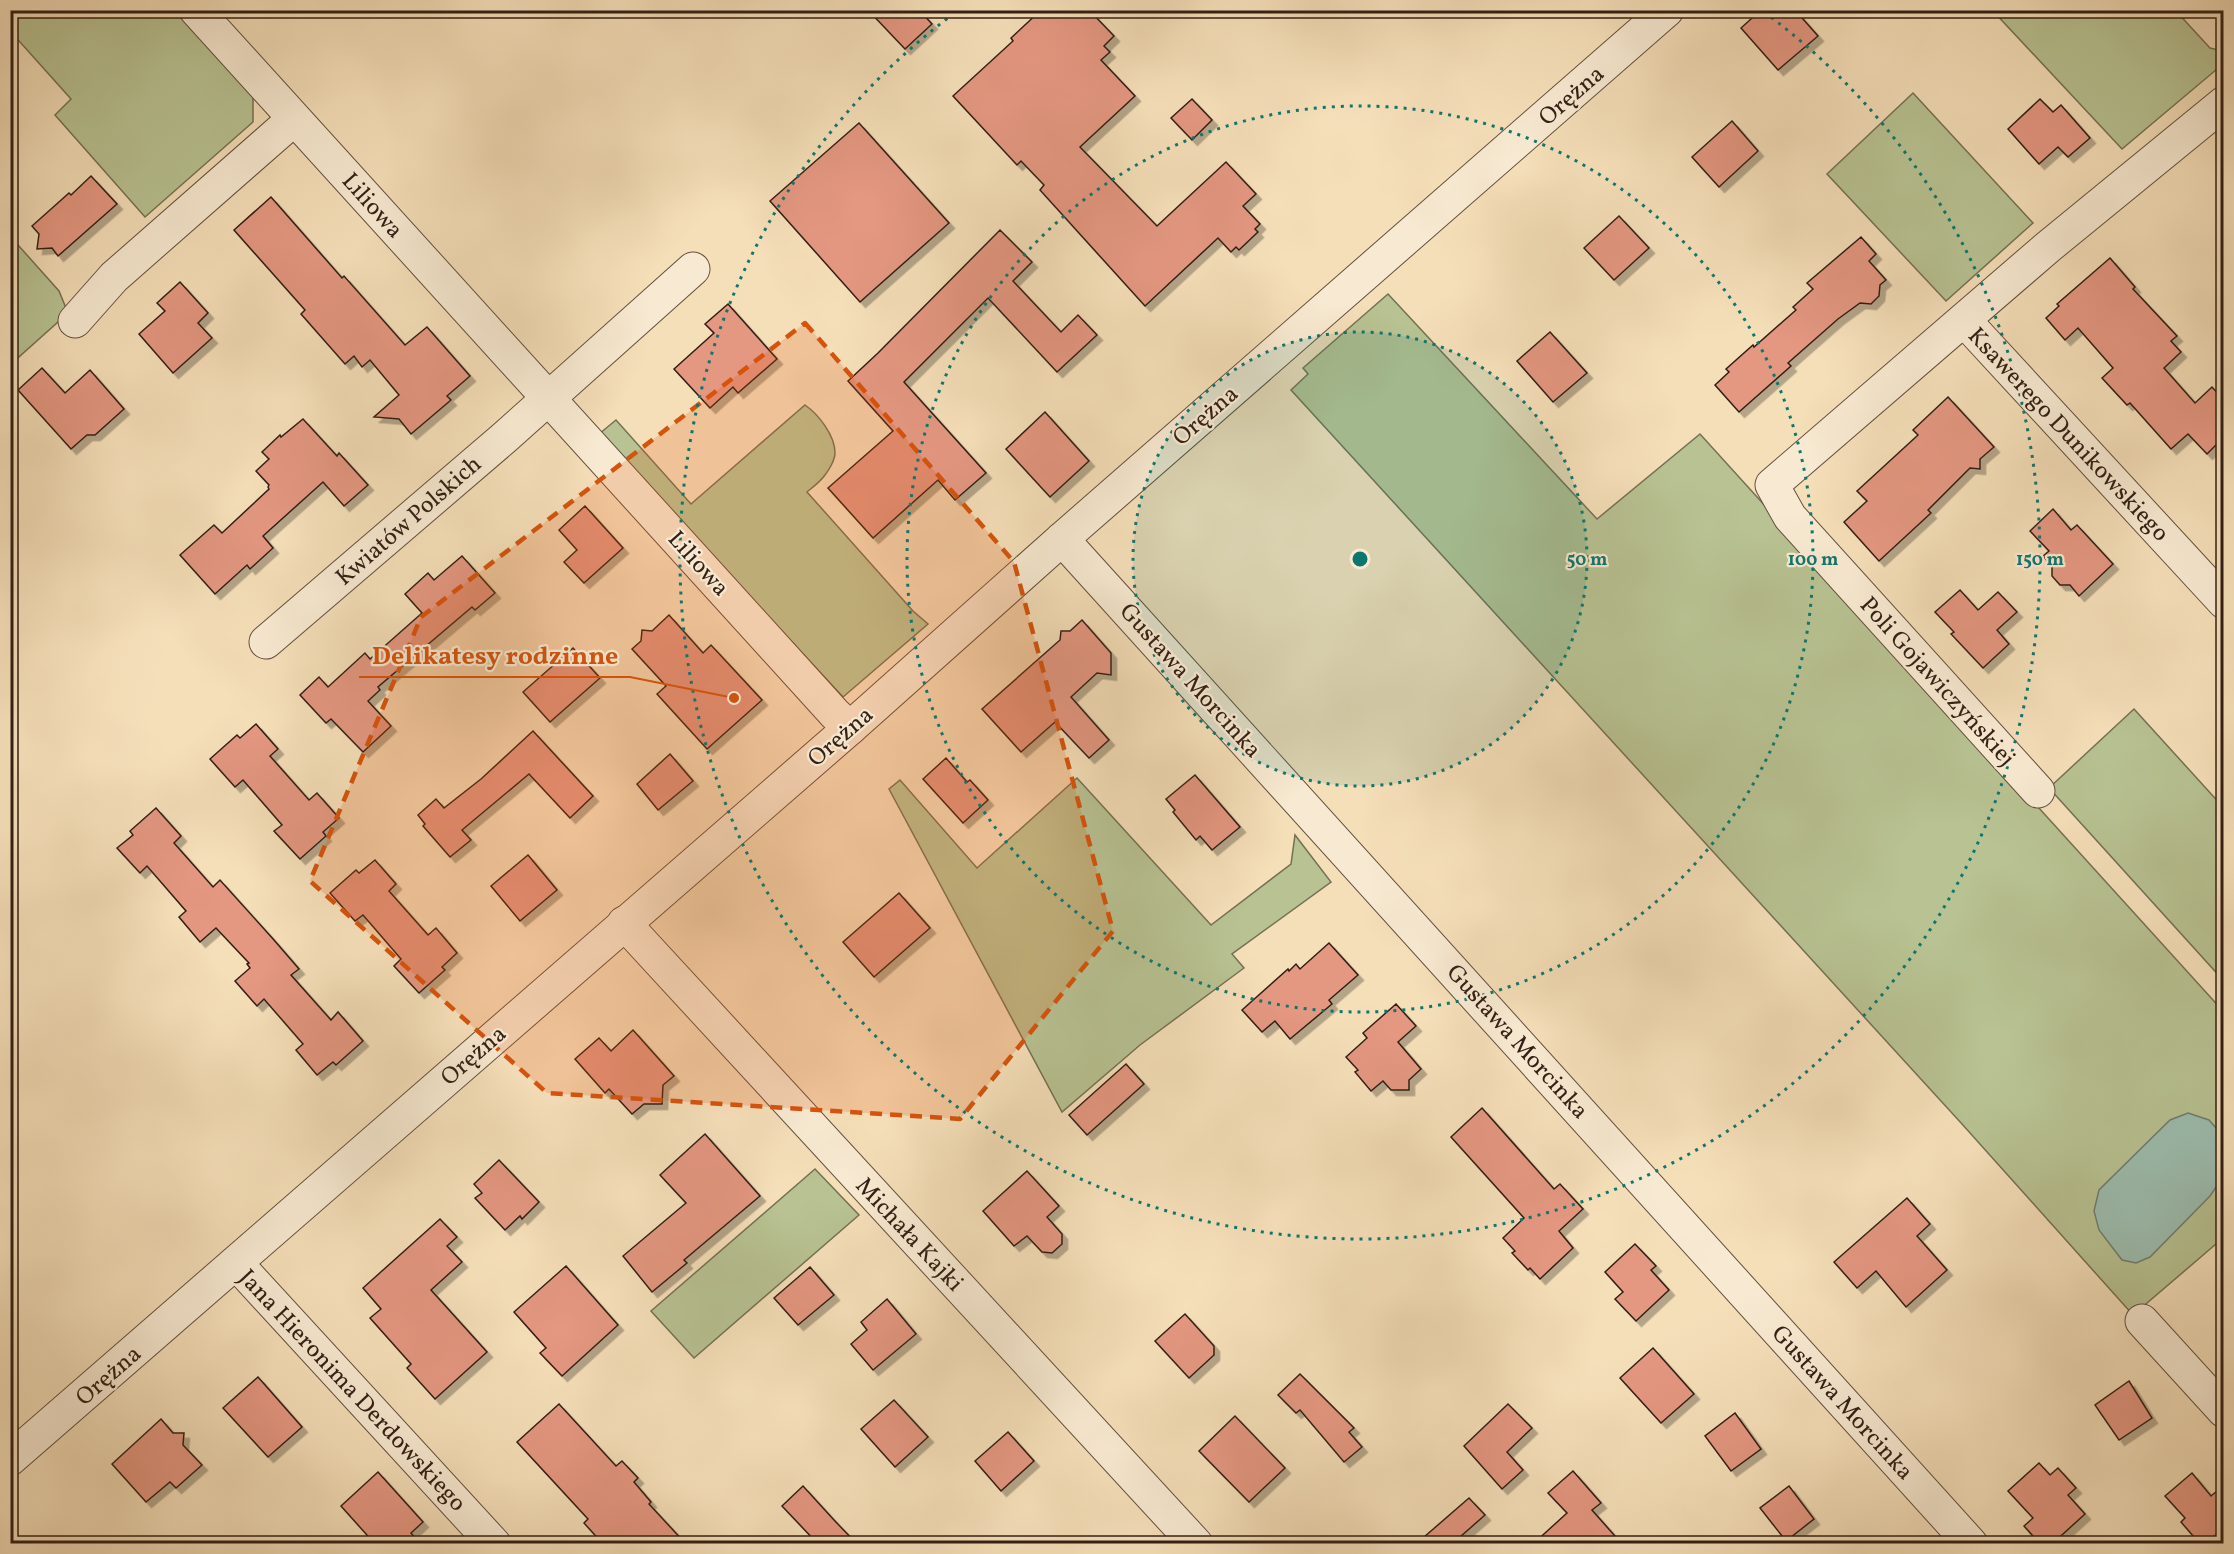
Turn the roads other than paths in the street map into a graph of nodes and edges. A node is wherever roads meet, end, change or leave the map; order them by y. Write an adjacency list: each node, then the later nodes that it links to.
1 (196, 10): 4 (street, Liliowa)
2 (1667, 10): 10 (street, Orężna)
3 (2223, 103): 6 (street)
4 (294, 119): 7 (street); 8 (street, Liliowa)
5 (693, 269): 8 (street)
6 (1964, 320): 9 (street, Ksawerego Dunikowskiego); 11 (street, Ksawerego Dunikowskiego)
7 (75, 321)
8 (549, 398): 12 (street, Kwiatów Polskich); 13 (street, Liliowa)
9 (1772, 485): 14 (street, Poli Gojawiczyńskiej)
10 (1062, 539): 13 (street, Orężna); 22 (street, Gustawa Morcinka)
11 (2223, 602)
12 (266, 642)
13 (850, 728): 15 (street, Orężna)
14 (2038, 791)
15 (624, 923): 16 (street, Orężna); 21 (street, Michała Kajki)
16 (236, 1263): 19 (street, Orężna); 20 (street, Jana Hieronima Derdowskiego)
17 (2142, 1321): 18 (street)
18 (2223, 1410)
19 (10, 1459)
20 (494, 1544)
21 (1196, 1544)
22 (1971, 1544)

